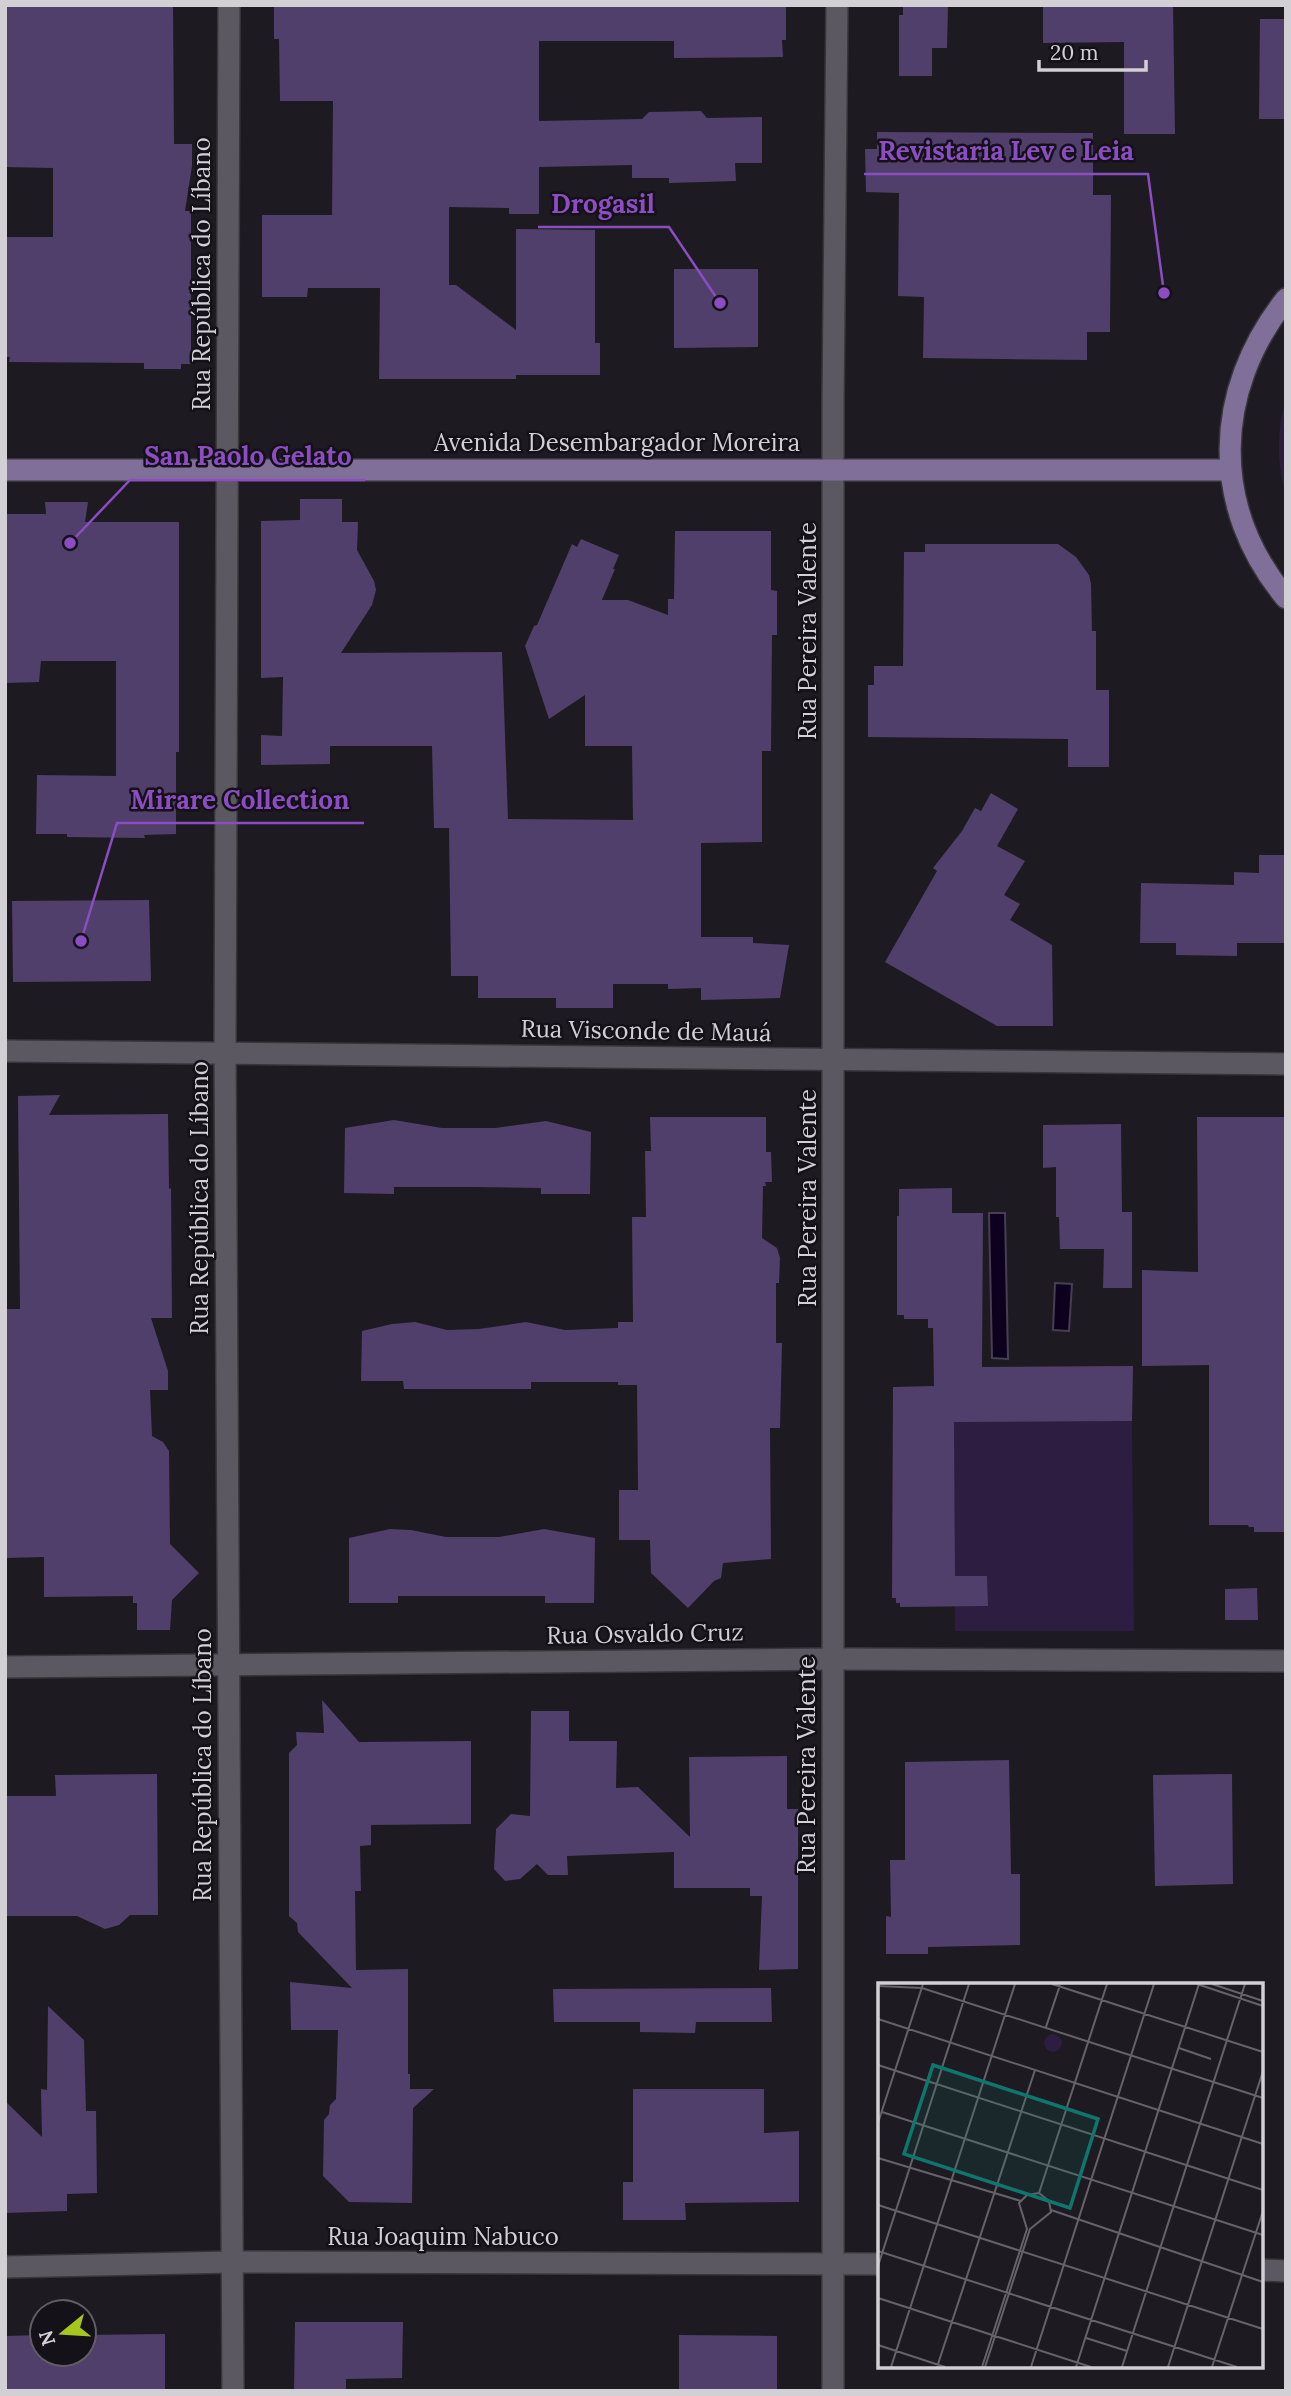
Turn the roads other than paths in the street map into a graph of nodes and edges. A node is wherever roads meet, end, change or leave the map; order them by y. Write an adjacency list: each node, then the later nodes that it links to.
1 (229, 5): 4 (street, Rua República do Líbano)
2 (836, 5): 5 (street, Rua Pereira Valente)
3 (1286, 299): 7 (main road)
4 (227, 469): 5 (main road, Avenida Desembargador Moreira); 6 (main road, Avenida Desembargador Moreira); 10 (street, Rua República do Líbano)
5 (834, 469): 7 (main road, Avenida Desembargador Moreira); 11 (street, Rua Pereira Valente)
6 (5, 470)
7 (1230, 470): 8 (main road)
8 (1286, 598)
9 (5, 1051): 10 (street, Rua Visconde de Mauá)
10 (225, 1052): 11 (street, Rua Visconde de Mauá); 15 (street, Rua República do Líbano)
11 (835, 1060): 12 (street, Rua Visconde de Mauá); 13 (street, Rua Pereira Valente)
12 (1286, 1064)
13 (833, 1658): 14 (street, Rua Osvaldo Cruz); 15 (street, Rua Osvaldo Cruz); 18 (street, Rua Pereira Valente)
14 (1286, 1661)
15 (229, 1665): 16 (street, Rua Osvaldo Cruz); 17 (street, Rua República do Líbano)
16 (5, 1667)
17 (232, 2262): 18 (street, Rua Joaquim Nabuco); 20 (street, Rua Joaquim Nabuco); 23 (street, Rua República do Líbano)
18 (832, 2264): 19 (street, Rua Joaquim Nabuco); 24 (street, Rua Pereira Valente)
19 (878, 2264)
20 (5, 2267)
21 (1263, 2270): 22 (street)
22 (1286, 2271)
23 (233, 2391)
24 (834, 2391)

